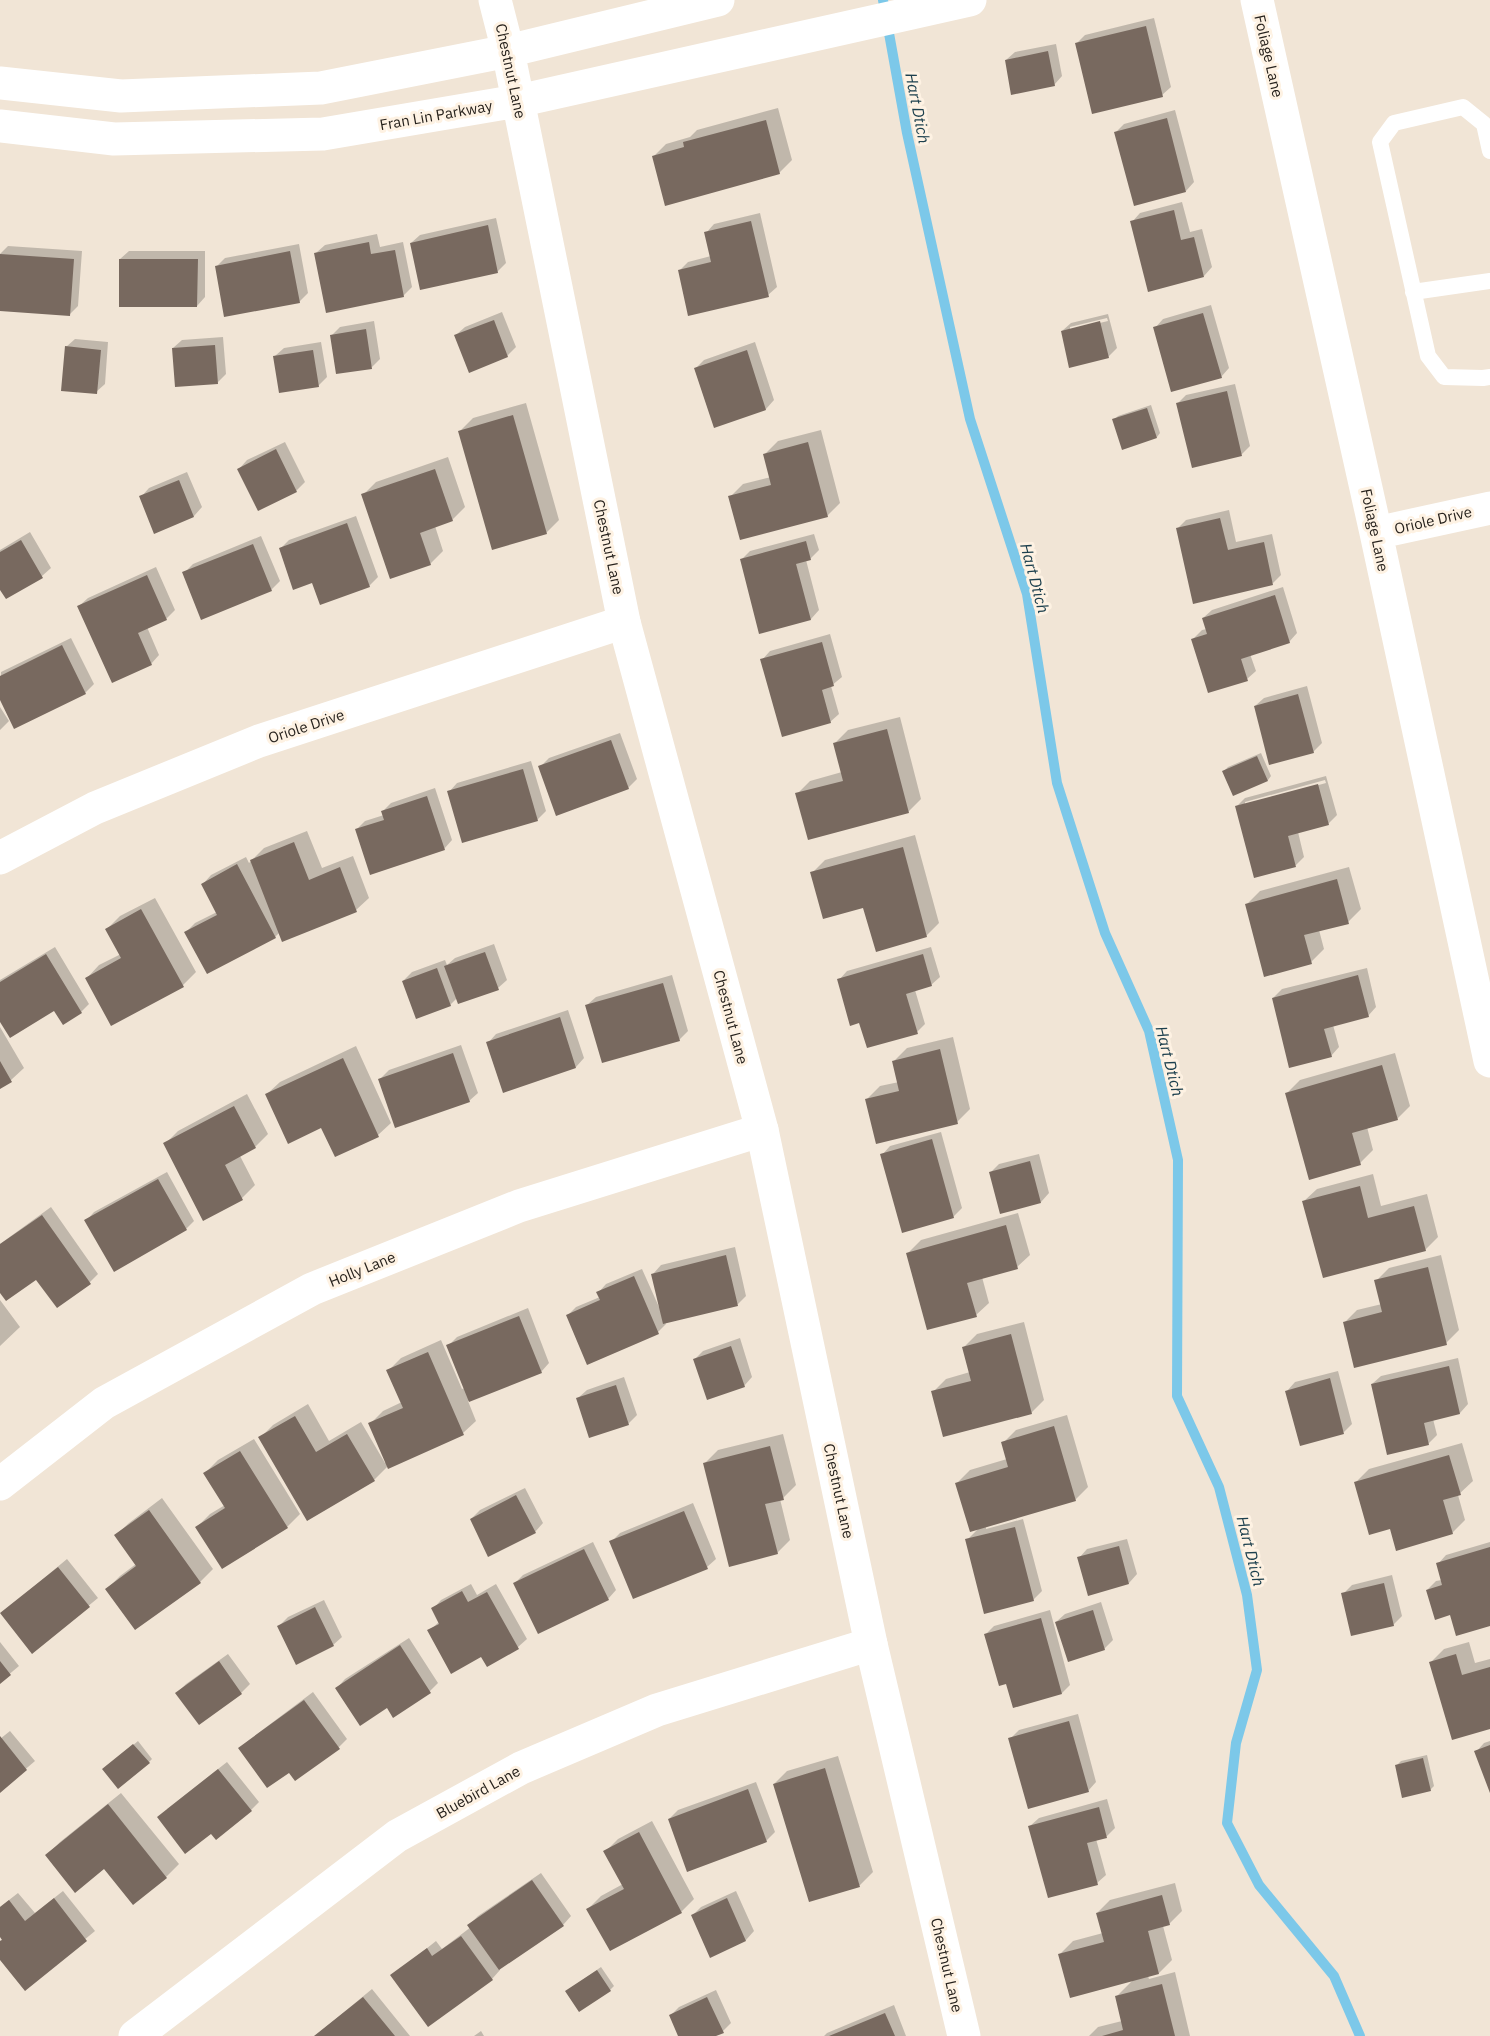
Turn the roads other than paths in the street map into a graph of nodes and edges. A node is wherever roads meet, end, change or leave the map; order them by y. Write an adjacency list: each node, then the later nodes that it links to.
1 (495, 0): 5 (street, Chestnut Lane)
2 (718, 0): 5 (street)
3 (1257, 0): 14 (street, Foliage Lane)
4 (967, 1): 7 (street, Fran Lin Parkway)
5 (508, 51): 6 (street); 7 (street, Chestnut Lane)
6 (0, 82)
7 (518, 101): 8 (street, Fran Lin Parkway); 15 (street, Chestnut Lane)
8 (0, 126)
9 (1490, 151): 11 (lane)
10 (1490, 281): 11 (lane)
11 (1413, 292): 12 (lane)
12 (1490, 377)
13 (1490, 508): 14 (street, Oriole Drive)
14 (1376, 533): 17 (street, Foliage Lane)
15 (624, 622): 16 (street, Oriole Drive); 18 (street, Chestnut Lane)
16 (0, 858)
17 (1490, 1061)
18 (762, 1130): 19 (street, Holly Lane); 20 (street, Chestnut Lane)
19 (0, 1484)
20 (872, 1644): 21 (street, Bluebird Lane); 22 (street, Chestnut Lane)
21 (135, 2036)
22 (964, 2036)

